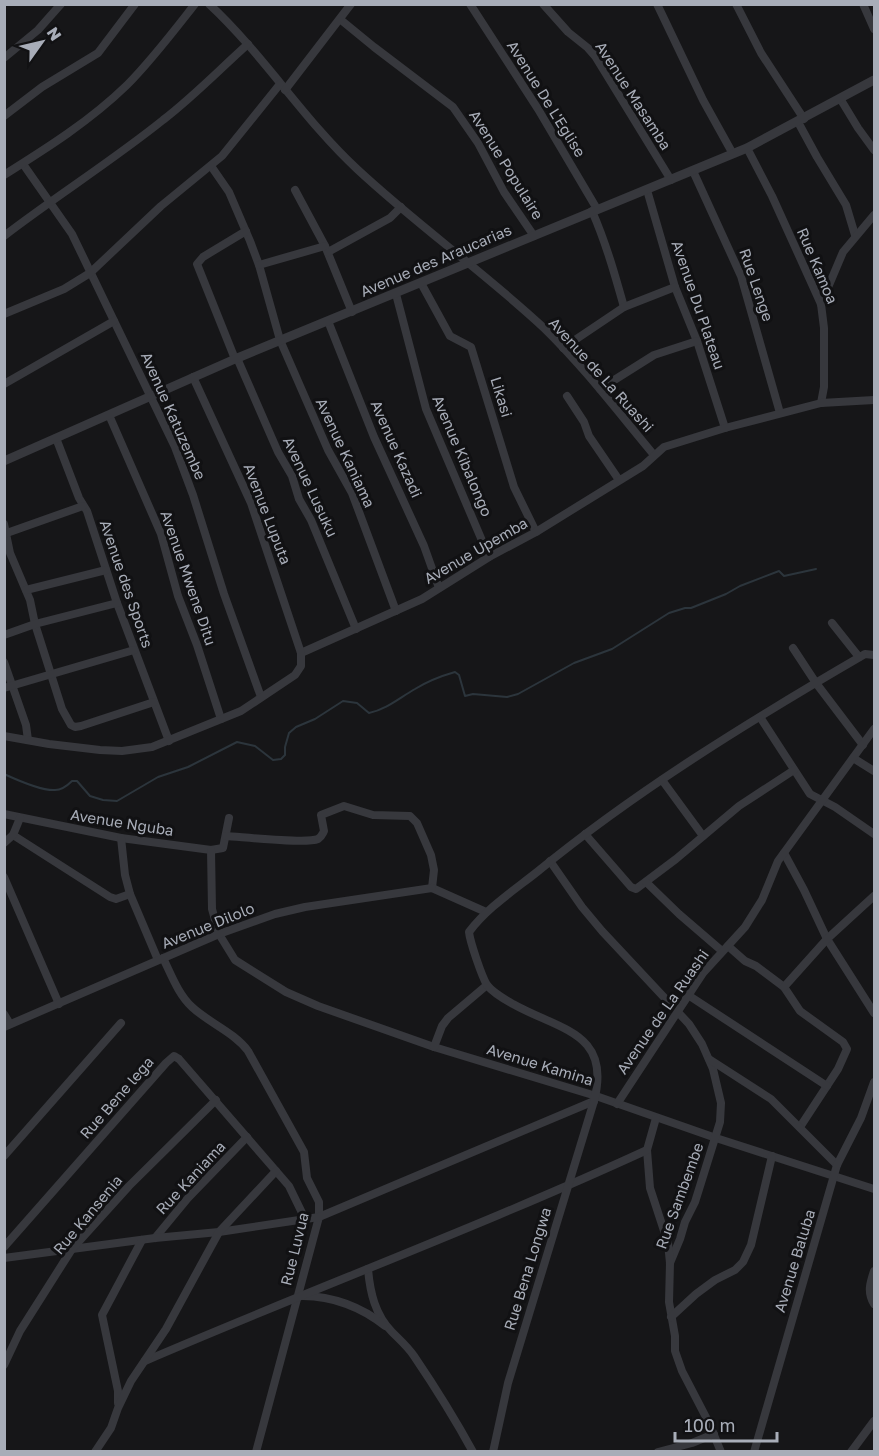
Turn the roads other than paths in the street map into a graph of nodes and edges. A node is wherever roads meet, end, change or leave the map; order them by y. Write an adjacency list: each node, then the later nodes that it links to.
1 (61, 4): 14 (street)
2 (135, 4): 18 (street)
3 (195, 4): 23 (street)
4 (351, 4): 11 (street)
5 (470, 4): 32 (street, Avenue De L'Eglise)
6 (543, 4): 27 (street, Avenue Masamba)
7 (657, 4): 22 (street)
8 (736, 4): 19 (street)
9 (863, 4): 12 (street)
10 (213, 6): 13 (street, Avenue de La Ruashi)
11 (341, 20): 16 (street); 37 (street, Avenue Populaire)
12 (874, 28)
13 (248, 44): 16 (street, Avenue de La Ruashi); 30 (street)
14 (4, 58)
15 (874, 80): 17 (street, Avenue des Araucarias)
16 (283, 87): 24 (street); 31 (street, Avenue de La Ruashi)
17 (841, 100): 19 (street, Avenue des Araucarias); 21 (street)
18 (4, 116)
19 (801, 121): 20 (street, Avenue des Araucarias); 35 (street)
20 (747, 148): 22 (street, Avenue des Araucarias); 45 (street, Rue Kamoa)
21 (874, 150)
22 (734, 154): 25 (street, Avenue des Araucarias)
23 (23, 164): 26 (street); 30 (street, Avenue Katuzembe)
24 (212, 166): 34 (street, Avenue Kaniama); 41 (street)
25 (693, 171): 27 (street, Avenue des Araucarias); 62 (street, Rue Lenge)
26 (4, 175)
27 (671, 180): 29 (street, Avenue des Araucarias)
28 (295, 190): 38 (street)
29 (646, 190): 32 (street, Avenue des Araucarias); 43 (street, Avenue Du Plateau)
30 (50, 202): 36 (street); 41 (street, Avenue Katuzembe)
31 (401, 207): 38 (street); 39 (street, Avenue de La Ruashi)
32 (594, 210): 37 (street, Avenue des Araucarias); 46 (street, Avenue De L'Eglise)
33 (874, 215): 35 (street)
34 (246, 231): 40 (street, Avenue Kaniama); 54 (street, Avenue Lusuku)
35 (855, 235): 45 (street)
36 (4, 236)
37 (534, 236): 39 (street, Avenue des Araucarias)
38 (327, 249): 40 (street); 47 (street)
39 (467, 263): 42 (street, Avenue des Araucarias); 53 (street, Avenue de La Ruashi)
40 (260, 265): 51 (street, Avenue Kaniama)
41 (90, 273): 48 (street); 49 (street, Avenue Katuzembe)
42 (421, 283): 44 (street, Avenue des Araucarias); 71 (street, Likasi)
43 (675, 287): 46 (street); 52 (street, Avenue Du Plateau)
44 (396, 294): 47 (street, Avenue des Araucarias); 73 (street, Avenue Kibalongo)
45 (821, 304): 61 (street, Rue Kamoa)
46 (624, 308): 53 (street)
47 (352, 312): 50 (street, Avenue des Araucarias)
48 (4, 314)
49 (114, 321): 56 (street); 58 (street, Avenue Katuzembe)
50 (328, 321): 51 (street, Avenue des Araucarias); 75 (street, Avenue Kazadi)
51 (280, 340): 54 (street, Avenue des Araucarias); 78 (street, Avenue Kaniama)
52 (697, 341): 57 (street); 64 (street, Avenue Du Plateau)
53 (563, 348): 57 (street, Avenue de La Ruashi)
54 (236, 358): 55 (street, Avenue des Araucarias); 81 (street, Avenue Lusuku)
55 (193, 377): 58 (street, Avenue des Araucarias); 85 (street, Avenue Luputa)
56 (4, 384)
57 (600, 389): 66 (street, Avenue de La Ruashi)
58 (152, 396): 63 (street, Avenue des Araucarias); 92 (street, Avenue Katuzembe)
59 (567, 396): 68 (street)
60 (874, 400): 61 (street, Avenue de La Ruashi)
61 (821, 403): 62 (street, Avenue de La Ruashi)
62 (780, 413): 64 (street, Avenue de La Ruashi)
63 (109, 415): 65 (street, Avenue des Araucarias); 95 (street, Avenue Mwene Ditu)
64 (725, 428): 66 (street, Avenue de La Ruashi)
65 (56, 438): 67 (street, Avenue des Araucarias); 69 (street, Avenue des Sports)
66 (654, 455): 68 (street, Avenue Upemba)
67 (4, 461)
68 (619, 480): 71 (street, Avenue Upemba)
69 (83, 506): 72 (street); 74 (street, Avenue des Sports)
70 (4, 524): 72 (street)
71 (536, 532): 73 (street, Avenue Upemba)
72 (6, 534): 76 (street)
73 (489, 557): 75 (street, Avenue Upemba)
74 (106, 570): 76 (street); 77 (street, Avenue des Sports)
75 (439, 588): 78 (street, Avenue Upemba)
76 (26, 590): 80 (street)
77 (117, 603): 80 (street); 84 (street, Avenue des Sports)
78 (396, 611): 81 (street, Avenue Upemba)
79 (832, 623): 87 (street)
80 (35, 624): 82 (street); 89 (street)
81 (356, 629): 85 (street, Avenue Upemba)
82 (4, 634)
83 (793, 648): 90 (street)
84 (134, 650): 89 (street); 93 (street, Avenue des Sports)
85 (301, 653): 92 (street, Avenue Luputa)
86 (874, 655): 87 (street)
87 (859, 657): 90 (street)
88 (4, 662): 91 (street)
89 (51, 674): 91 (street); 93 (street)
90 (816, 683): 94 (street); 100 (street)
91 (8, 687): 98 (street)
92 (261, 697): 95 (street)
93 (154, 702): 99 (street, Avenue des Sports)
94 (759, 717): 102 (street); 104 (street)
95 (220, 719): 99 (street)
96 (874, 729): 100 (street, Avenue de La Ruashi)
97 (4, 736): 98 (street)
98 (28, 740): 99 (street)
99 (169, 741)
100 (863, 745): 101 (street, Avenue de La Ruashi)
101 (853, 758): 103 (street); 105 (street, Avenue de La Ruashi)
102 (794, 770): 105 (street); 113 (street)
103 (874, 771)
104 (663, 780): 109 (street); 113 (street)
105 (821, 801): 110 (street); 117 (street, Avenue de La Ruashi)
106 (4, 814): 107 (street, Avenue Nguba)
107 (20, 818): 111 (street); 114 (street, Avenue Nguba)
108 (229, 818): 112 (street)
109 (585, 834): 118 (street); 120 (street)
110 (874, 834)
111 (13, 835): 115 (street); 122 (street)
112 (226, 836): 116 (street); 121 (street)
113 (703, 836): 120 (street)
114 (121, 838): 116 (street, Avenue Nguba); 122 (street, Rue Luvua)
115 (4, 843)
116 (211, 850): 125 (street, Avenue Kamina)
117 (784, 853): 126 (street); 127 (street, Avenue de La Ruashi)
118 (550, 861): 124 (street); 133 (street)
119 (4, 877): 132 (street)
120 (646, 882): 127 (street)
121 (432, 888): 124 (street); 125 (street, Avenue Dilolo)
122 (130, 894): 128 (street, Rue Luvua)
123 (874, 896): 126 (street)
124 (486, 912): 129 (street)
125 (219, 934): 128 (street, Avenue Dilolo); 138 (street, Avenue Kamina)
126 (827, 939): 130 (street); 134 (street)
127 (725, 948): 130 (street); 131 (street, Avenue de La Ruashi)
128 (161, 959): 132 (street, Avenue Dilolo); 157 (street, Rue Luvua)
129 (487, 984): 138 (street); 142 (street, Rue Bena Longwa)
130 (784, 987): 141 (street)
131 (688, 995): 133 (street, Avenue de La Ruashi); 141 (street)
132 (59, 1004): 137 (street, Avenue Dilolo)
133 (677, 1012): 139 (street); 144 (street, Avenue de La Ruashi)
134 (874, 1013)
135 (4, 1014): 137 (street)
136 (121, 1023): 150 (street)
137 (7, 1025)
138 (434, 1047): 142 (street, Avenue Kamina)
139 (709, 1059): 146 (street); 148 (street, Rue Sambembe)
140 (874, 1083): 152 (street, Avenue Baluba)
141 (827, 1086): 146 (street)
142 (595, 1098): 144 (street, Avenue Kamina); 155 (street, Rue Bena Longwa); 157 (street)
143 (216, 1100): 147 (street, Rue Bene lega); 162 (street, Rue Bene lega); 163 (street, Rue Kansenia)
144 (617, 1104): 145 (street, Avenue Kamina)
145 (656, 1118): 148 (street, Avenue Kamina); 149 (street)
146 (800, 1127): 152 (street)
147 (248, 1137): 153 (street, Rue Bene lega); 160 (street, Rue Kaniama)
148 (716, 1138): 151 (street, Avenue Kamina); 165 (street, Rue Sambembe)
149 (647, 1150): 155 (street); 165 (street)
150 (4, 1156)
151 (772, 1156): 154 (street, Avenue Kamina); 170 (street)
152 (837, 1165): 154 (street, Avenue Baluba)
153 (276, 1171): 158 (street, Rue Bene lega); 159 (street)
154 (834, 1176): 156 (street, Avenue Kamina); 183 (street, Avenue Baluba)
155 (567, 1187): 166 (street); 180 (street, Rue Bena Longwa)
156 (874, 1189)
157 (320, 1217): 158 (street); 168 (street, Rue Luvua)
158 (305, 1220): 159 (street)
159 (219, 1232): 160 (street); 172 (street)
160 (155, 1238): 161 (street)
161 (142, 1240): 163 (street); 174 (street)
162 (4, 1247)
163 (72, 1249): 164 (street); 173 (street, Rue Kansenia)
164 (4, 1258)
165 (670, 1263): 170 (street)
166 (368, 1269): 168 (street); 171 (street)
167 (874, 1271): 169 (street)
168 (297, 1296): 171 (street); 172 (street); 178 (street, Rue Luvua)
169 (874, 1304)
170 (670, 1317): 176 (street)
171 (391, 1331): 179 (street)
172 (145, 1361): 174 (street)
173 (4, 1365)
174 (118, 1408): 177 (street)
175 (874, 1421): 184 (street)
176 (714, 1434): 181 (street); 182 (street)
177 (95, 1452)
178 (256, 1452)
179 (473, 1452)
180 (493, 1452)
181 (658, 1452)
182 (721, 1452)
183 (754, 1452)
184 (851, 1452)

